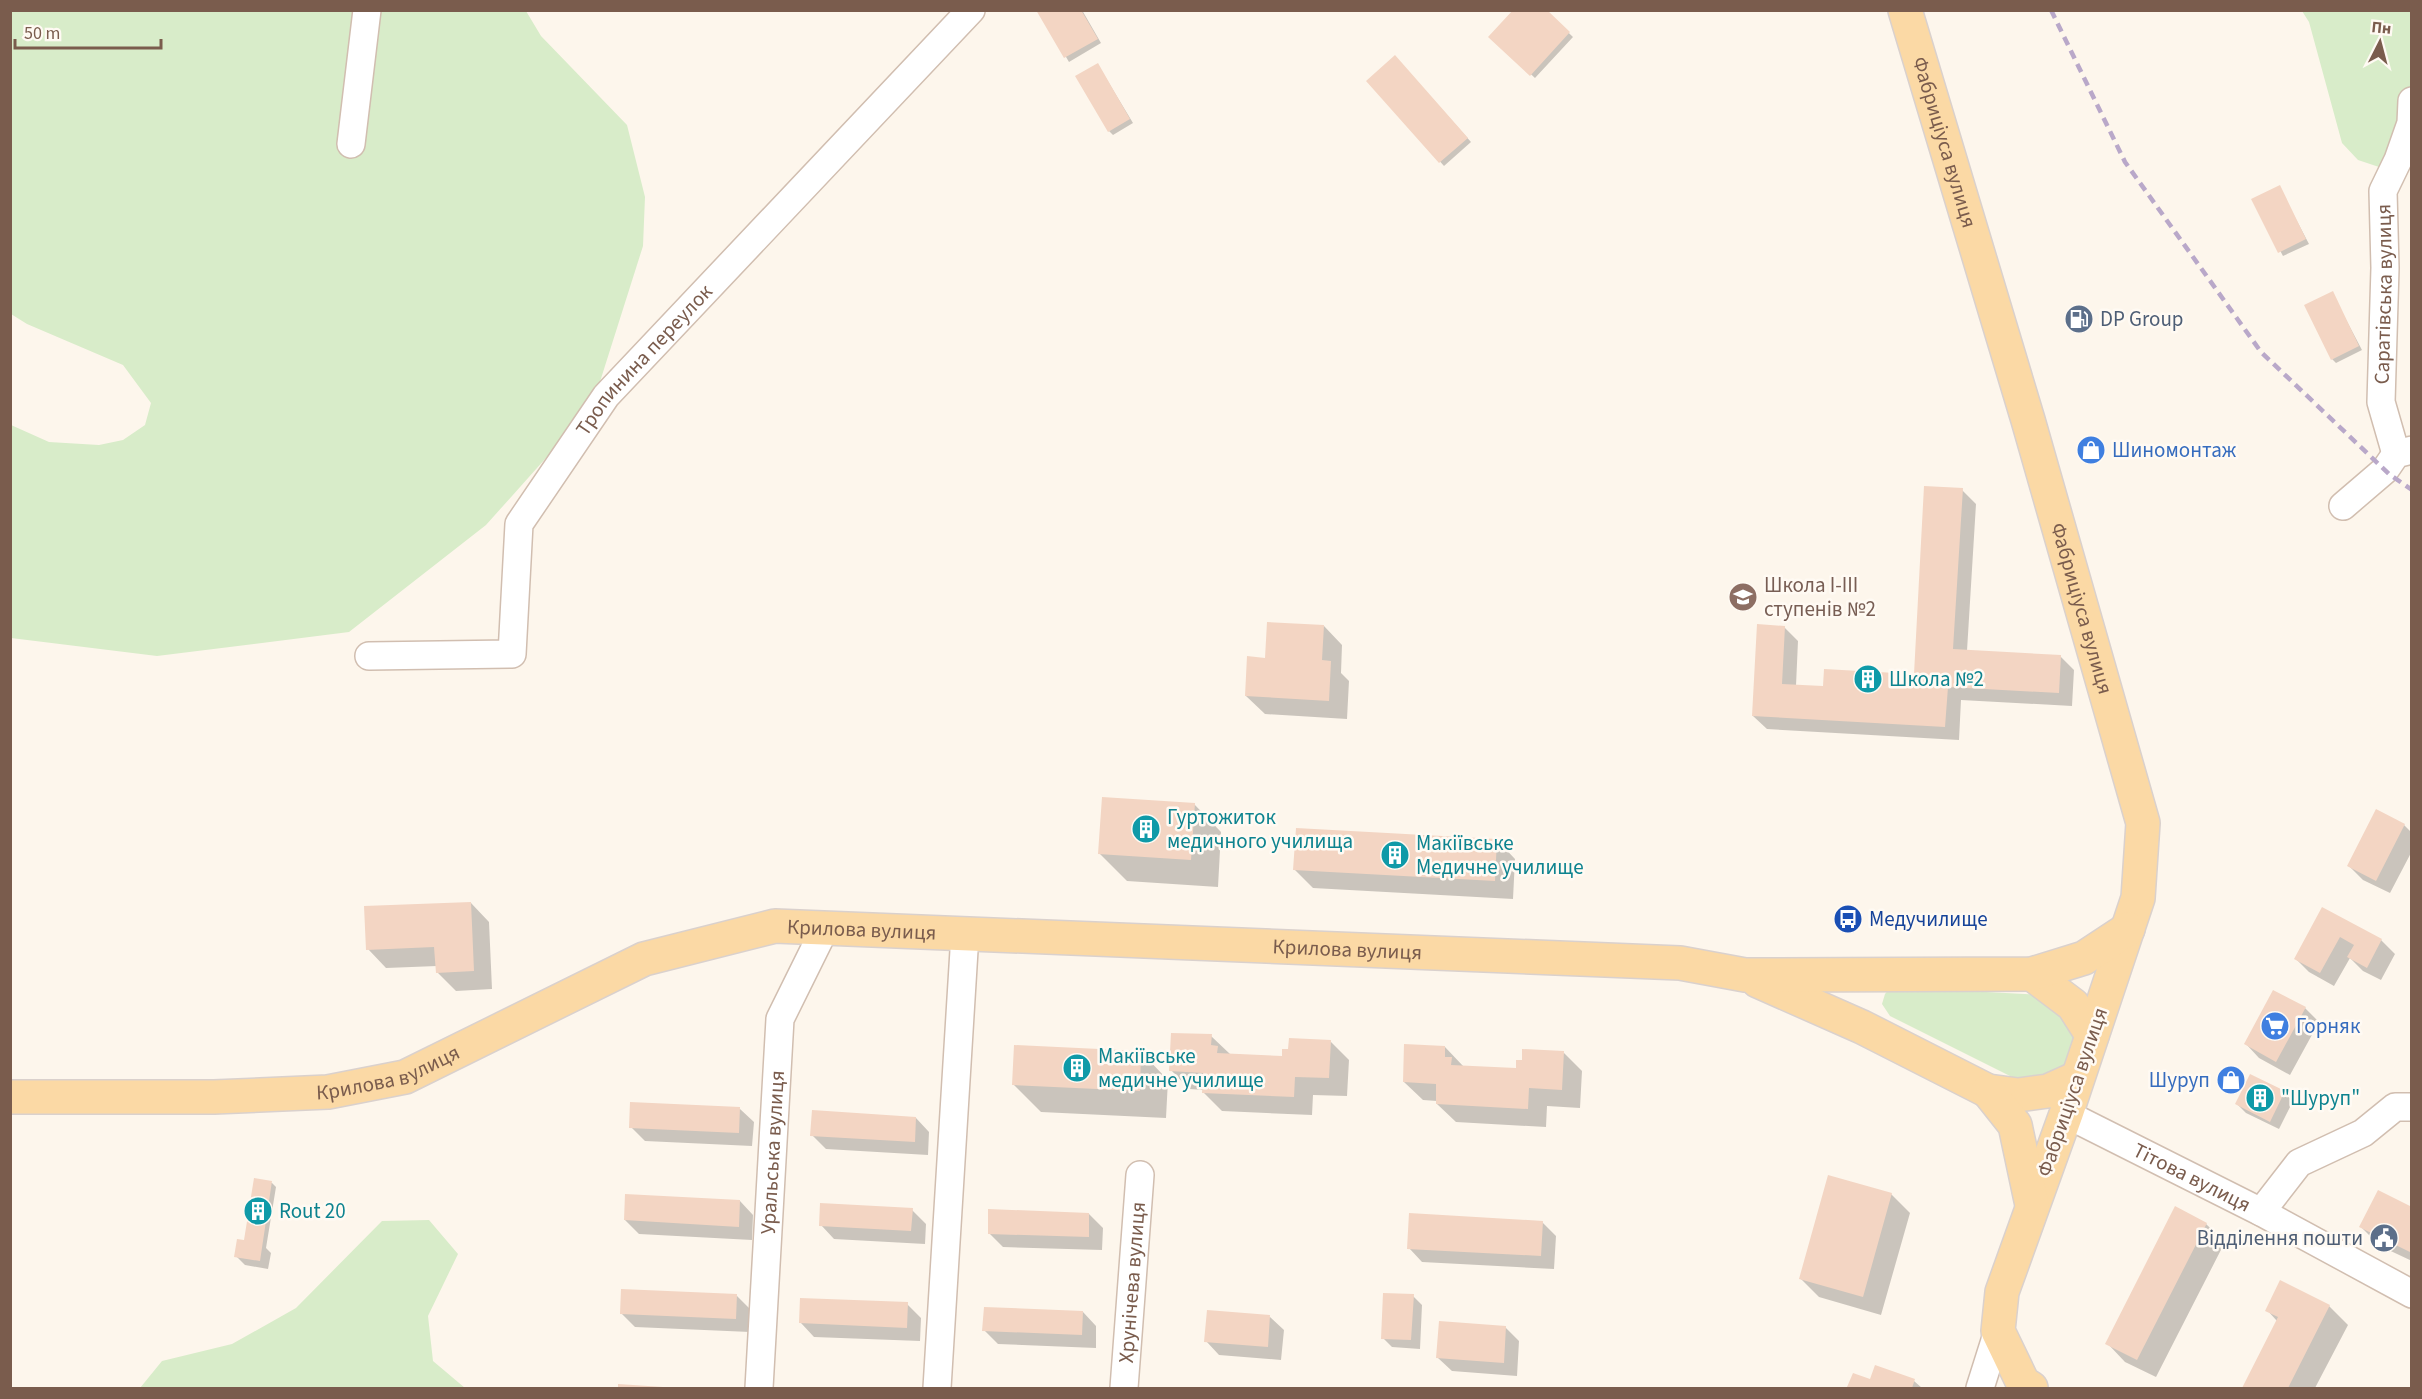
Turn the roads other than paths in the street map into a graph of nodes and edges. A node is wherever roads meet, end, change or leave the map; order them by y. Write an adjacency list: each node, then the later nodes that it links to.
1 (367, 10): 5 (street)
2 (971, 10): 8 (street, Тропинина переулок)
3 (1905, 10): 10 (main road, Фабриціуса вулиця)
4 (2412, 101): 6 (street, Саратівська вулиця)
5 (351, 144)
6 (2404, 452): 7 (street)
7 (2343, 506)
8 (369, 656)
9 (825, 928): 11 (main road, Крилова вулиця); 19 (main road, Крилова вулиця); 27 (street, Уральська вулиця)
10 (2128, 929): 12 (main road); 16 (main road, Фабриціуса вулиця)
11 (965, 934): 13 (main road, Крилова вулиця); 28 (street)
12 (2032, 974): 14 (main road); 16 (main road)
13 (1745, 975): 14 (main road); 15 (main road)
14 (1876, 976): 15 (main road)
15 (1862, 1027): 18 (main road)
16 (2092, 1035): 17 (main road, Фабриціуса вулиця)
17 (2077, 1078): 18 (main road); 21 (main road, Фабриціуса вулиця)
18 (1988, 1091): 23 (main road)
19 (10, 1097)
20 (2412, 1107): 24 (street)
21 (2066, 1114): 23 (main road, Фабриціуса вулиця); 24 (street, Тітова вулиця)
22 (1140, 1175): 29 (street, Хрунічева вулиця)
23 (2031, 1205): 26 (main road, Фабриціуса вулиця)
24 (2261, 1212): 25 (street, Тітова вулиця)
25 (2412, 1294)
26 (1998, 1331): 30 (street); 31 (main road)
27 (759, 1389)
28 (938, 1389)
29 (1124, 1389)
30 (1980, 1389)
31 (2031, 1389)

